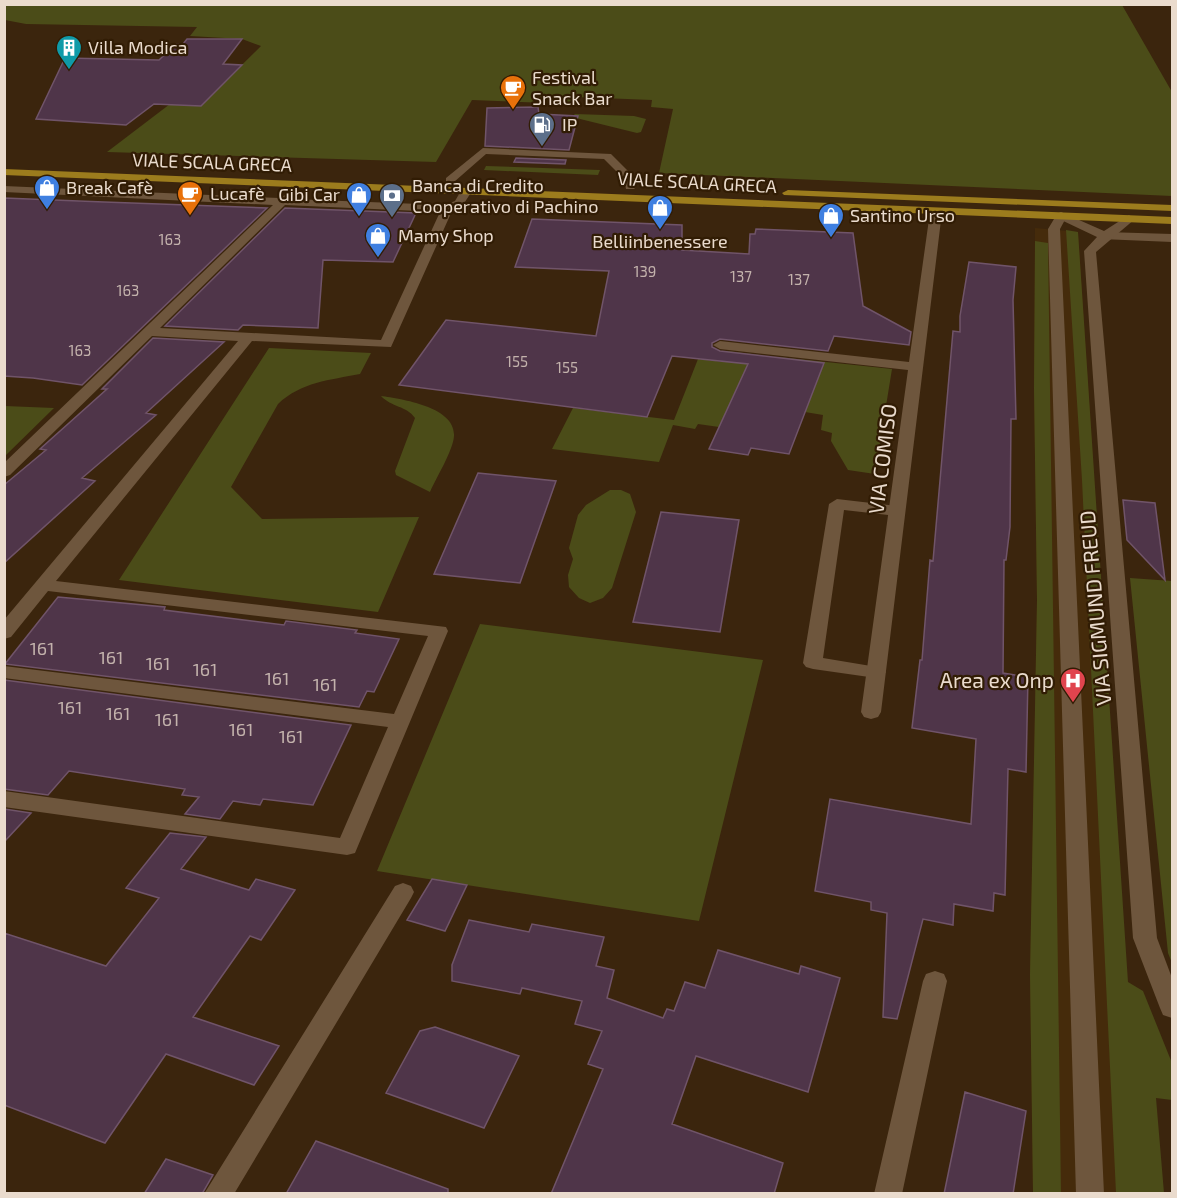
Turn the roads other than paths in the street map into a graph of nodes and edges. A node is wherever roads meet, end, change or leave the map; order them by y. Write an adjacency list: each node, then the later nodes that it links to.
1 (4, 161): 4 (main road, VIALE SCALA GRECA)
2 (4, 172): 3 (main road, VIALE SCALA GRECA)
3 (26, 173): 5 (main road, VIALE SCALA GRECA); 8 (street)
4 (450, 180): 7 (main road, VIALE SCALA GRECA); 7 (street)
5 (260, 183): 6 (main road, VIALE SCALA GRECA); 10 (street)
6 (298, 185): 9 (main road, VIALE SCALA GRECA); 11 (street)
7 (630, 187): 12 (main road, VIALE SCALA GRECA)
8 (7, 189): 10 (street)
9 (466, 191): 13 (street); 14 (main road, VIALE SCALA GRECA)
10 (247, 199): 11 (street)
11 (283, 201): 13 (street); 20 (street)
12 (1173, 208)
13 (447, 209): 21 (street)
14 (936, 212): 15 (main road, VIALE SCALA GRECA); 23 (street, VIA COMISO)
15 (1061, 216): 16 (main road, VIALE SCALA GRECA); 18 (street); 38 (street)
16 (1129, 219): 17 (main road, VIALE SCALA GRECA); 18 (street, VIA SIGMUND FREUD)
17 (1173, 221)
18 (1105, 236): 19 (street); 35 (street, VIA SIGMUND FREUD)
19 (1173, 238)
20 (151, 332): 21 (street); 24 (street)
21 (247, 338): 26 (street)
22 (720, 345): 23 (street)
23 (916, 367): 25 (street, VIA COMISO)
24 (4, 472)
25 (897, 511): 29 (street, VIA COMISO); 29 (street)
26 (46, 585): 27 (street); 31 (street)
27 (4, 633)
28 (4, 672): 31 (street)
29 (876, 672): 30 (street, VIA COMISO)
30 (871, 712)
31 (400, 722): 32 (street)
32 (4, 799)
33 (403, 892): 36 (street)
34 (935, 981): 37 (street)
35 (1173, 1008)
36 (218, 1194)
37 (888, 1194)
38 (1090, 1194)

